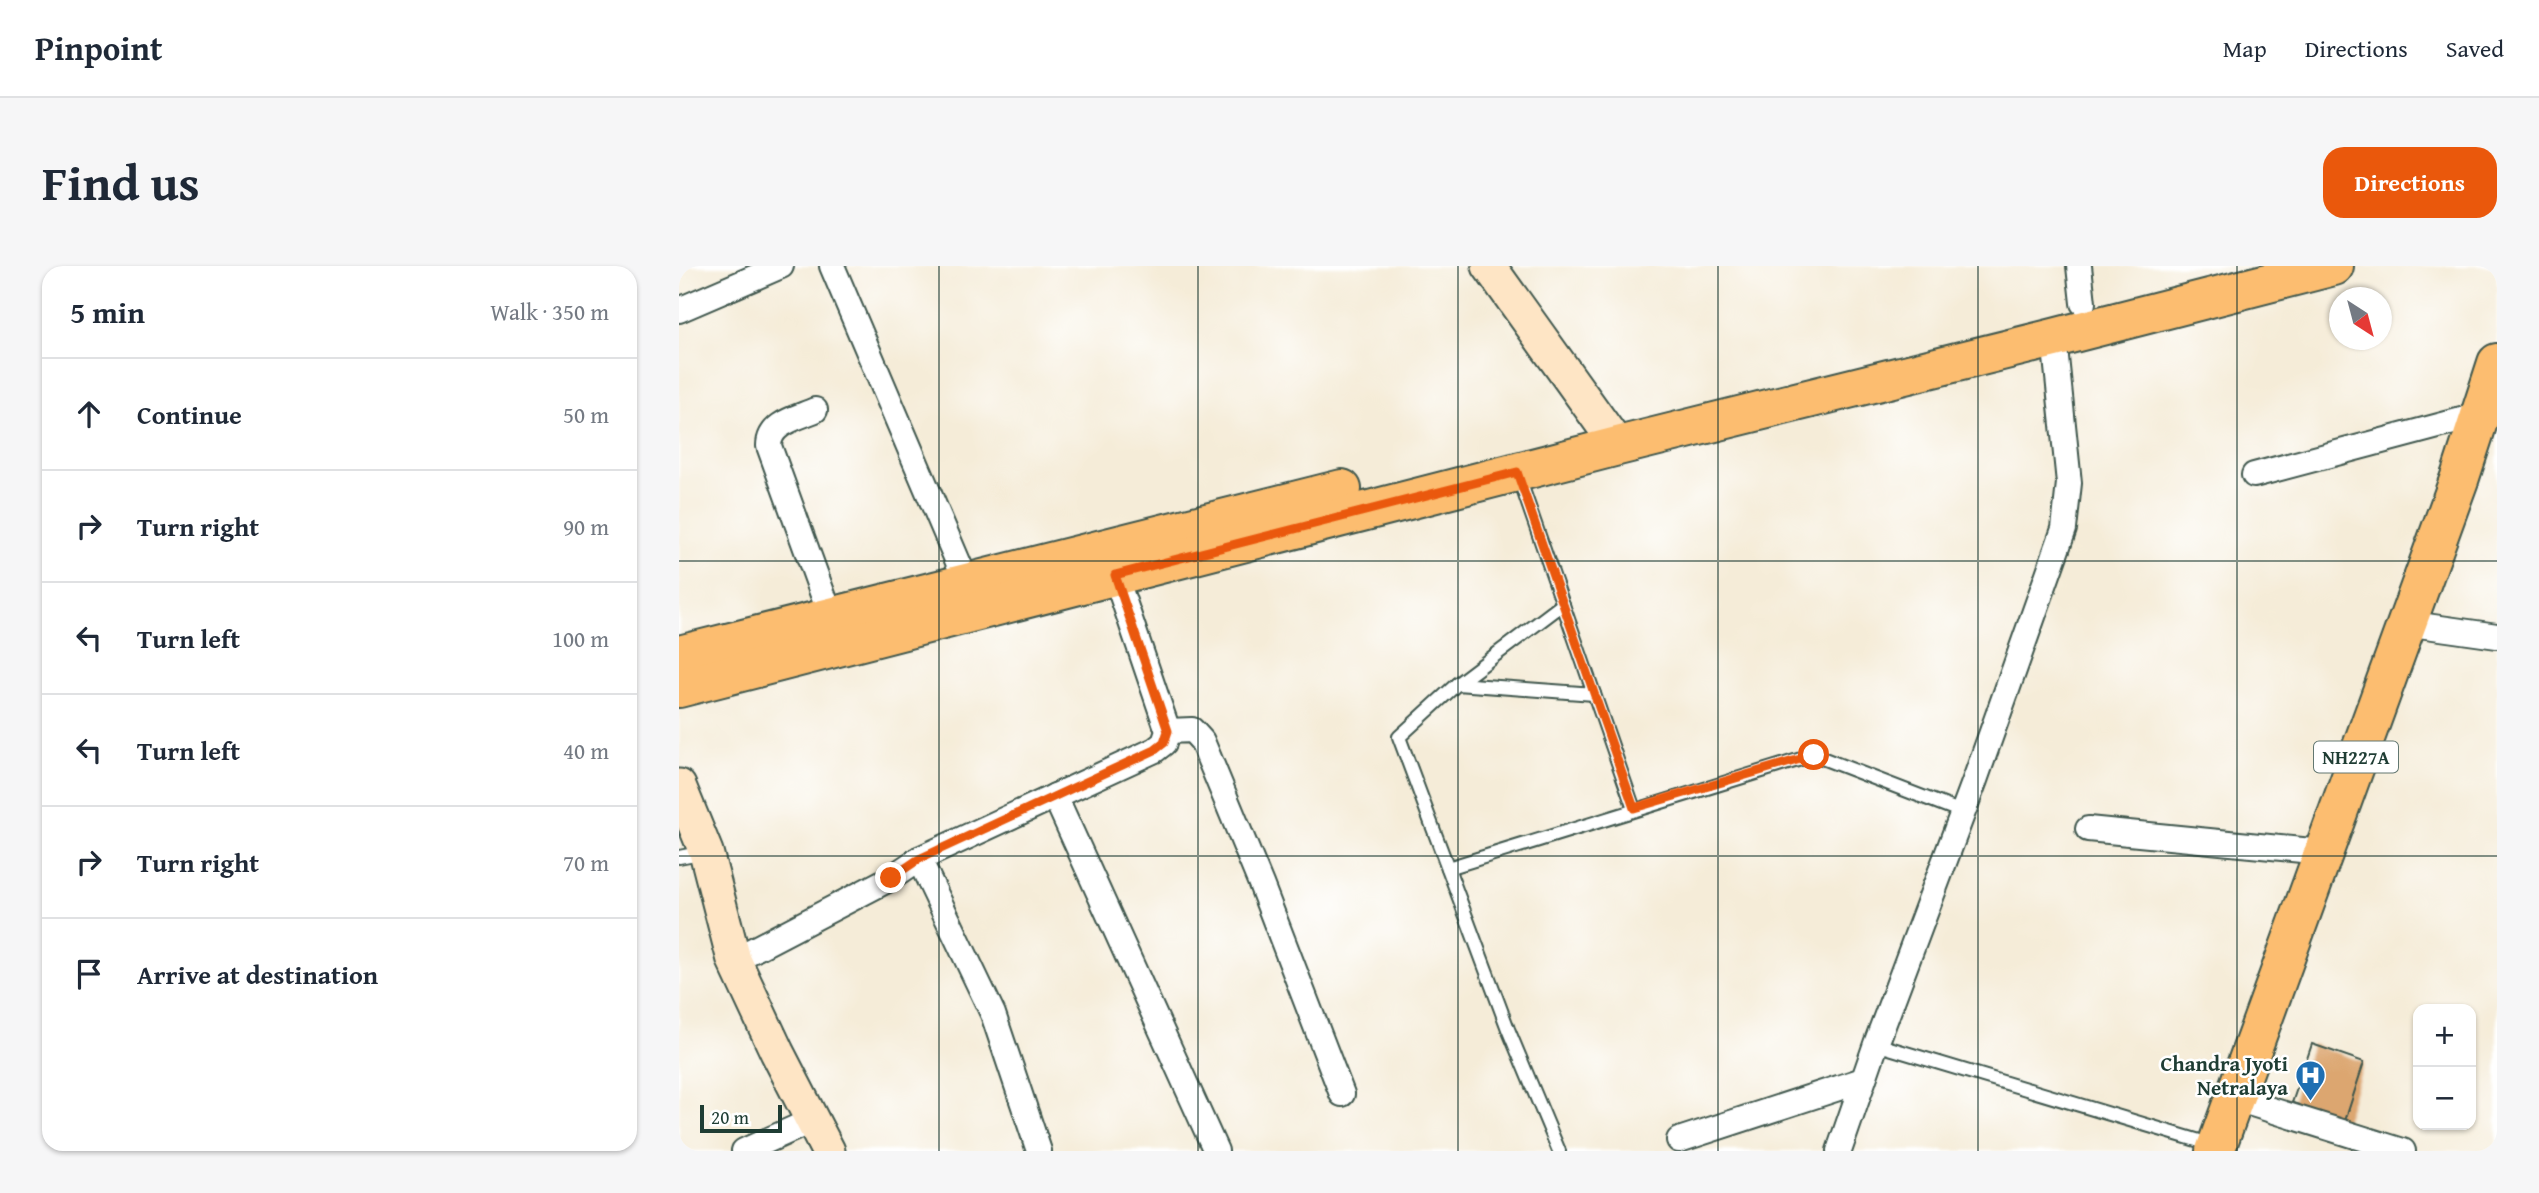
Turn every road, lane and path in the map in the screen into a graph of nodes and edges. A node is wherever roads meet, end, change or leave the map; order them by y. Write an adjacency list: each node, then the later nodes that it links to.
1 (781, 266): 8 (street)
2 (832, 266): 17 (street)
3 (1489, 266): 13 (street)
4 (2079, 266): 7 (street)
5 (2231, 266): 7 (main road)
6 (2334, 266): 9 (main road)
7 (2083, 303): 13 (main road)
8 (679, 310)
9 (2054, 338): 13 (main road); 30 (street)
10 (2497, 363): 12 (main road, NH227A)
11 (815, 410): 19 (street)
12 (2480, 415): 15 (street); 20 (main road, NH227A)
13 (1611, 435): 14 (main road); 17 (main road)
14 (1517, 472): 16 (main road); 18 (lane)
15 (2254, 475)
16 (1115, 575): 24 (main road); 26 (street)
17 (967, 583): 19 (main road)
18 (1563, 604): 23 (lane); 25 (lane)
19 (831, 617): 22 (main road)
20 (2405, 623): 21 (street); 32 (main road, NH227A)
21 (2497, 636)
22 (679, 655)
23 (1457, 684): 25 (lane); 35 (lane)
24 (679, 688)
25 (1594, 694): 29 (lane)
26 (1168, 731): 28 (street); 39 (street)
27 (679, 786): 33 (street)
28 (1055, 796): 34 (street); 47 (street)
29 (1634, 808): 30 (lane); 35 (lane)
30 (1962, 812): 37 (street)
31 (2088, 829): 32 (street)
32 (2322, 852): 40 (main road, NH227A)
33 (692, 854): 36 (street)
34 (919, 859): 36 (street); 46 (street)
35 (1448, 868): 48 (lane)
36 (734, 960): 41 (street)
37 (1876, 1044): 38 (street); 43 (lane)
38 (1863, 1080): 42 (street); 49 (street)
39 (1342, 1094)
40 (2233, 1098): 43 (main road, NH227A); 50 (street)
41 (813, 1120): 44 (street); 45 (street)
42 (1679, 1140)
43 (2216, 1148)
44 (744, 1151)
45 (828, 1151)
46 (1039, 1151)
47 (1216, 1151)
48 (1559, 1151)
49 (1839, 1151)
50 (2403, 1151)

